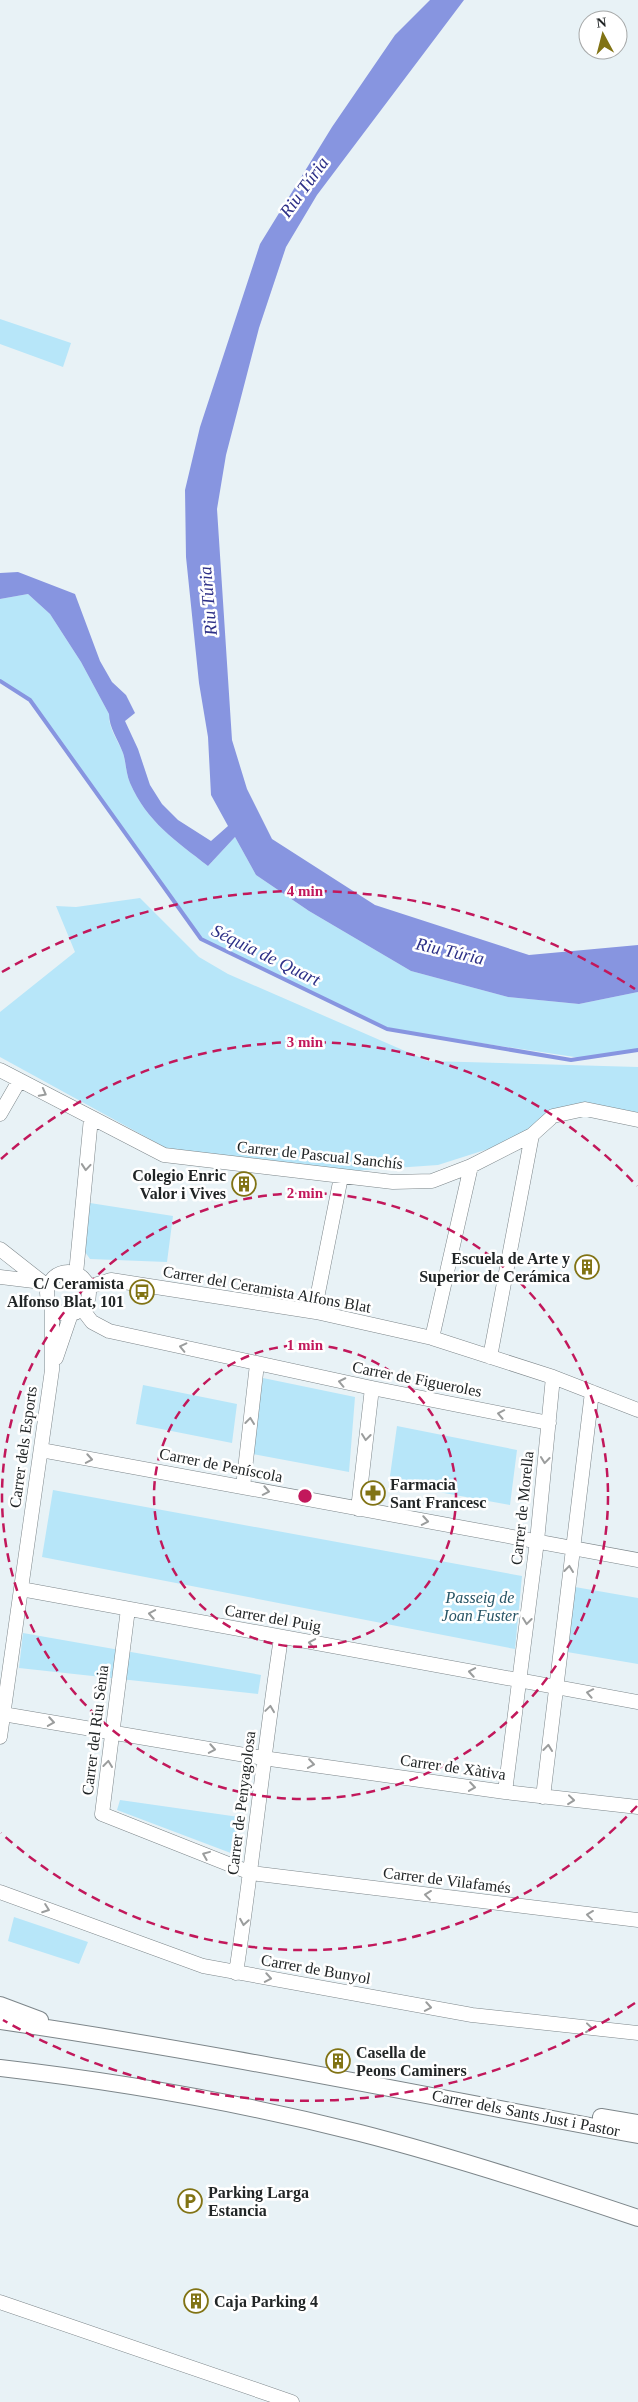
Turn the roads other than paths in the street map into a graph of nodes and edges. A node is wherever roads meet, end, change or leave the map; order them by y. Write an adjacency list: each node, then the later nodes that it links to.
1 (0, 1070): 2 (street, Carrer de Pascual Sanchís)
2 (19, 1081): 3 (street); 4 (street, Carrer de Pascual Sanchís, one-way to 4)
3 (0, 1114)
4 (91, 1118): 8 (street, Carrer de Pascual Sanchís); 10 (street, one-way to 10)
5 (638, 1120): 6 (street, Carrer de Pascual Sanchís)
6 (532, 1135): 7 (street, Carrer de Pascual Sanchís); 18 (street)
7 (471, 1166): 8 (street, Carrer de Pascual Sanchís); 17 (street)
8 (341, 1178): 16 (street)
9 (0, 1249): 12 (street)
10 (76, 1274): 12 (street); 13 (street)
11 (0, 1277): 12 (street)
12 (46, 1282): 14 (street)
13 (88, 1287): 15 (street); 16 (street, Carrer del Ceramista Alfons Blat)
14 (52, 1307): 15 (street); 20 (street, Carrer dels Esports)
15 (77, 1311): 19 (street, Carrer de Figueroles, one-way to 15); 20 (street, Carrer dels Esports)
16 (316, 1312): 17 (street, Carrer del Ceramista Alfons Blat)
17 (432, 1338): 18 (street, Carrer del Ceramista Alfons Blat)
18 (490, 1357): 21 (street, Carrer del Ceramista Alfons Blat)
19 (257, 1364): 22 (street, Carrer de Figueroles, one-way to 19); 27 (street, one-way to 19)
20 (52, 1370): 26 (street, Carrer dels Esports)
21 (553, 1376): 23 (street, Carrer del Ceramista Alfons Blat); 25 (street, Carrer de Morella)
22 (372, 1388): 25 (street, Carrer de Figueroles, one-way to 22); 28 (street, one-way to 28)
23 (592, 1392): 24 (street, Carrer del Ceramista Alfons Blat); 30 (street)
24 (638, 1410)
25 (549, 1423): 29 (street, Carrer de Morella, one-way to 29)
26 (41, 1450): 27 (street, Carrer de Peníscola, one-way to 27); 32 (street, Carrer dels Esports)
27 (243, 1487): 28 (street, Carrer de Peníscola, one-way to 28)
28 (358, 1509): 29 (street, Carrer de Peníscola, one-way to 29)
29 (537, 1541): 30 (street, Carrer de Peníscola); 35 (street, Carrer de Morella, one-way to 35)
30 (572, 1548): 31 (street, Carrer de Peníscola); 36 (street, one-way to 30)
31 (638, 1560)
32 (21, 1589): 33 (street, Carrer del Puig); 38 (street, Carrer dels Esports)
33 (128, 1609): 34 (street, Carrer del Puig, one-way to 33); 39 (street, Carrer del Riu Sènia)
34 (281, 1638): 35 (street, Carrer del Puig, one-way to 34); 41 (street, Carrer de Penyagolosa, one-way to 34)
35 (520, 1680): 36 (street, Carrer del Puig); 42 (street, Carrer de Morella)
36 (555, 1687): 37 (street, Carrer del Puig, one-way to 36); 43 (street, one-way to 36)
37 (638, 1702)
38 (3, 1714): 39 (street, Carrer de Xàtiva, one-way to 39); 40 (street, Carrer dels Esports)
39 (112, 1731): 41 (street, Carrer de Xàtiva, one-way to 41); 45 (street, Carrer del Riu Sènia, one-way to 39)
40 (0, 1737)
41 (263, 1758): 42 (street, Carrer de Xàtiva, one-way to 42); 45 (street, Carrer de Penyagolosa)
42 (505, 1792): 43 (street, Carrer de Xàtiva)
43 (543, 1797): 44 (street, Carrer de Xàtiva, one-way to 44)
44 (638, 1807)
45 (251, 1873): 47 (street, Carrer de Vilafamés, one-way to 45); 48 (street, Carrer de Penyagolosa, one-way to 48)
46 (0, 1892): 48 (street, Carrer de Bunyol, one-way to 48)
47 (638, 1920)
48 (236, 1973): 52 (street, Carrer de Bunyol, one-way to 52)
49 (0, 2005): 51 (main road)
50 (0, 2021): 51 (main road)
51 (80, 2033): 54 (main road)
52 (638, 2033)
53 (0, 2068): 57 (main road)
54 (422, 2094): 55 (main road, Carrer dels Sants Just i Pastor); 56 (main road, Carrer dels Sants Just i Pastor)
55 (638, 2123)
56 (638, 2135)
57 (638, 2218)
58 (0, 2302): 59 (street)
59 (292, 2402)

